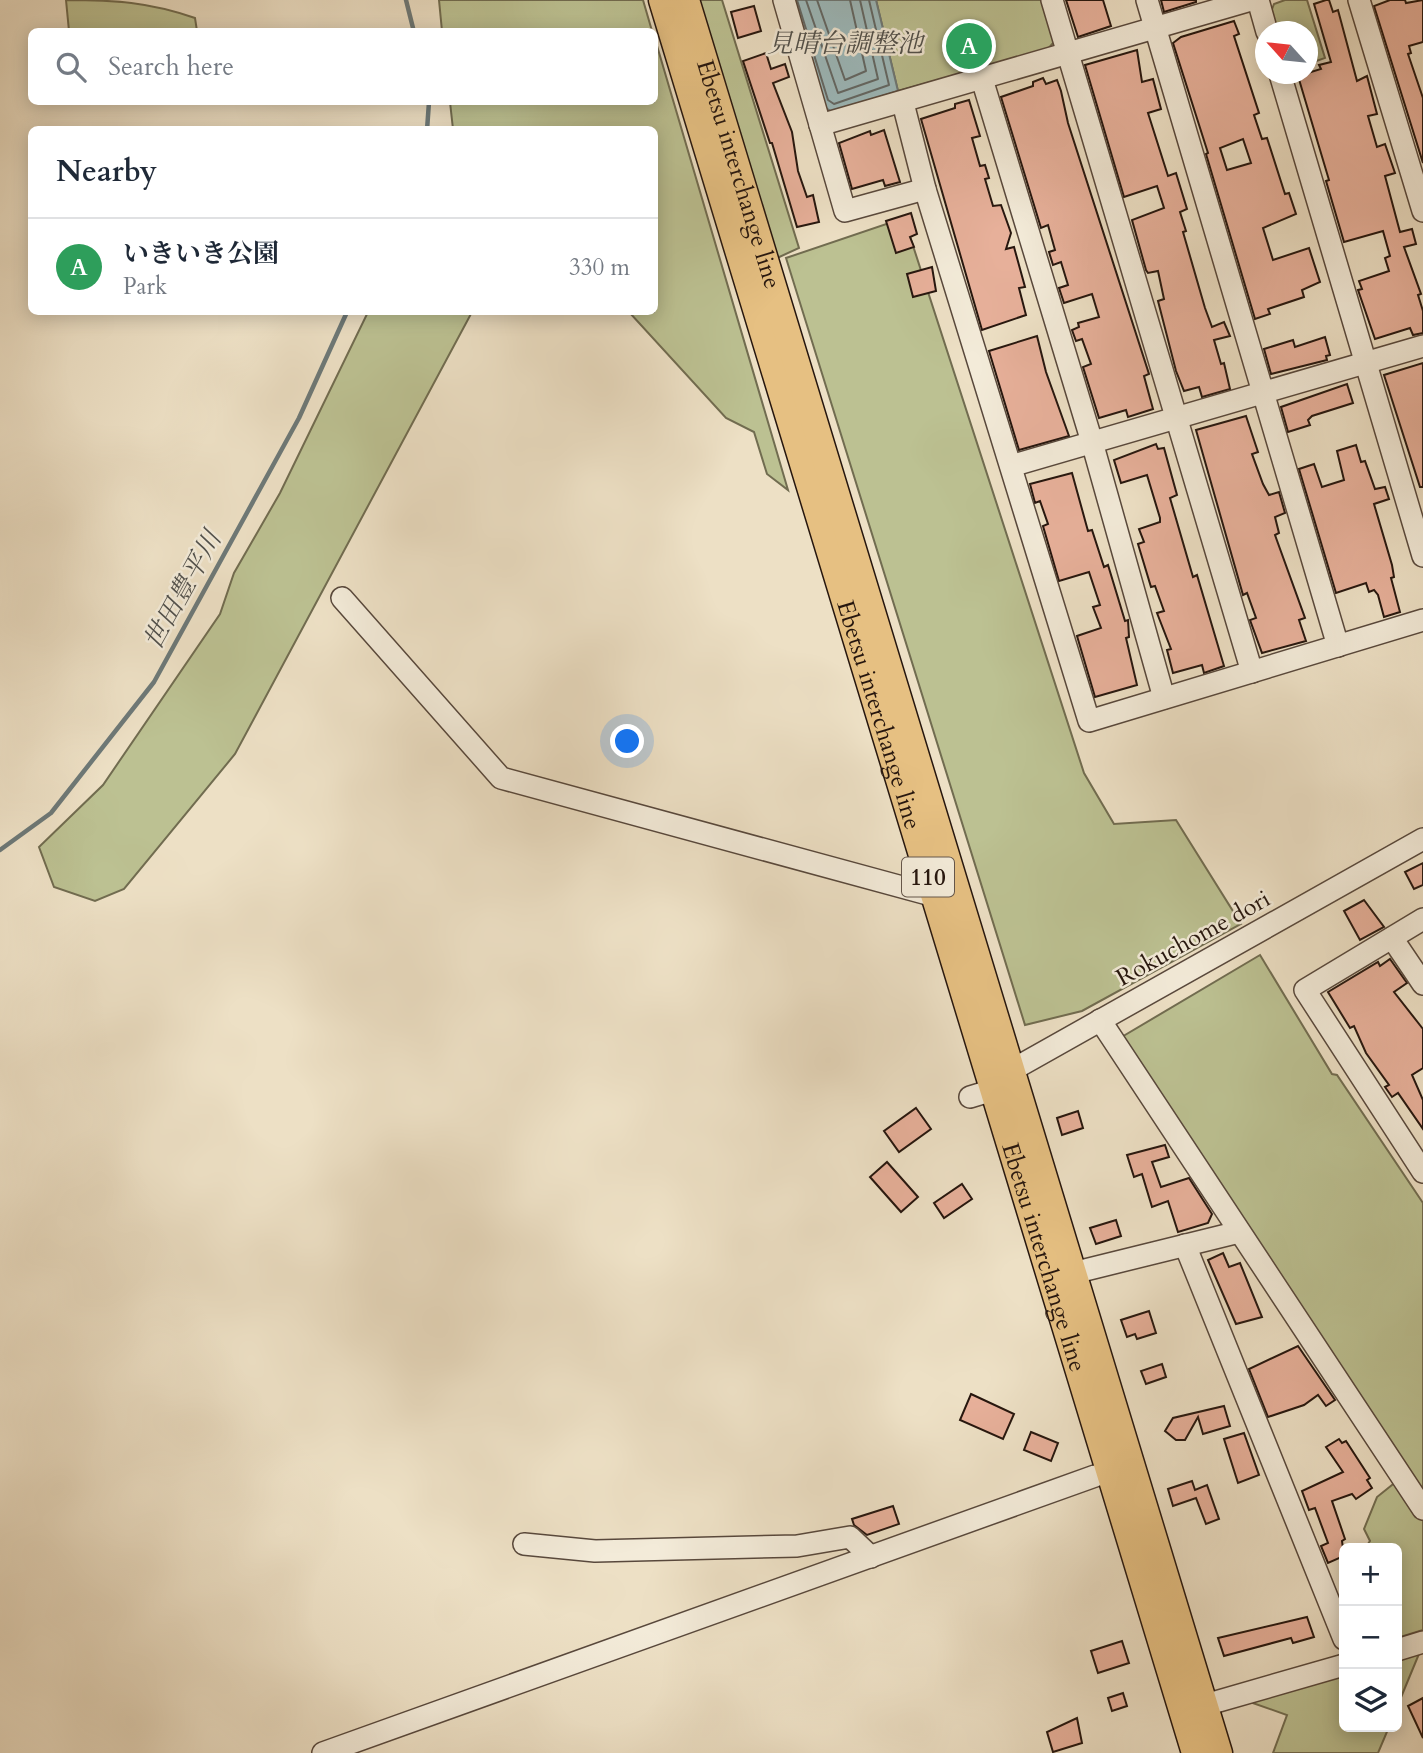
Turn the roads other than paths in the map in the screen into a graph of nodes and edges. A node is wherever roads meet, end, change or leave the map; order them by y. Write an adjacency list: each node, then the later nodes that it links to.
1 (662, 0): 31 (main road, Ebetsu interchange line / 110)
2 (686, 0): 32 (main road, Ebetsu interchange line / 110)
3 (784, 0): 15 (street)
4 (1052, 0): 11 (street)
5 (1147, 0): 10 (street)
6 (1251, 0): 10 (street)
7 (1258, 0): 9 (street)
8 (1359, 0): 17 (street)
9 (1264, 21)
10 (1156, 28): 11 (street); 20 (street)
11 (1068, 54): 12 (street); 21 (street)
12 (982, 79): 14 (street); 22 (street)
13 (1283, 84): 19 (street)
14 (903, 103): 15 (street); 16 (street)
15 (820, 125): 16 (street)
16 (925, 189): 23 (street)
17 (1423, 211)
18 (1423, 346): 19 (street)
19 (1366, 363): 20 (street); 24 (street)
20 (1264, 392): 21 (street); 27 (street)
21 (1175, 418): 22 (street); 28 (street)
22 (1092, 442): 23 (street); 29 (street)
23 (1011, 466): 29 (street)
24 (1423, 556)
25 (342, 598): 31 (street)
26 (1423, 620): 27 (street)
27 (1339, 646): 28 (street)
28 (1252, 672): 29 (street)
29 (1164, 698)
30 (1423, 839): 36 (street, Rokuchome dori)
31 (933, 895): 32 (street); 38 (main road, Ebetsu interchange line / 110)
32 (961, 904): 37 (main road, Ebetsu interchange line / 110)
33 (1423, 919): 34 (street)
34 (1392, 937): 35 (street); 39 (street)
35 (1423, 984)
36 (1100, 1020): 37 (street, Rokuchome dori); 40 (street)
37 (1012, 1070): 38 (street, Rokuchome dori); 42 (main road, Ebetsu interchange line / 110)
38 (982, 1093): 53 (main road, Ebetsu interchange line / 110)
39 (1423, 1172)
40 (1239, 1231): 41 (street); 44 (street)
41 (1185, 1245): 42 (street); 47 (street)
42 (1073, 1273): 51 (main road, Ebetsu interchange line / 110)
43 (1095, 1476): 46 (street)
44 (1423, 1509)
45 (524, 1544): 46 (street)
46 (871, 1557): 52 (street)
47 (1339, 1627)
48 (1423, 1642): 49 (street)
49 (1402, 1648)
50 (1339, 1666): 51 (street)
51 (1205, 1705): 54 (main road, Ebetsu interchange line / 110)
52 (323, 1753)
53 (1195, 1753)
54 (1219, 1753)

